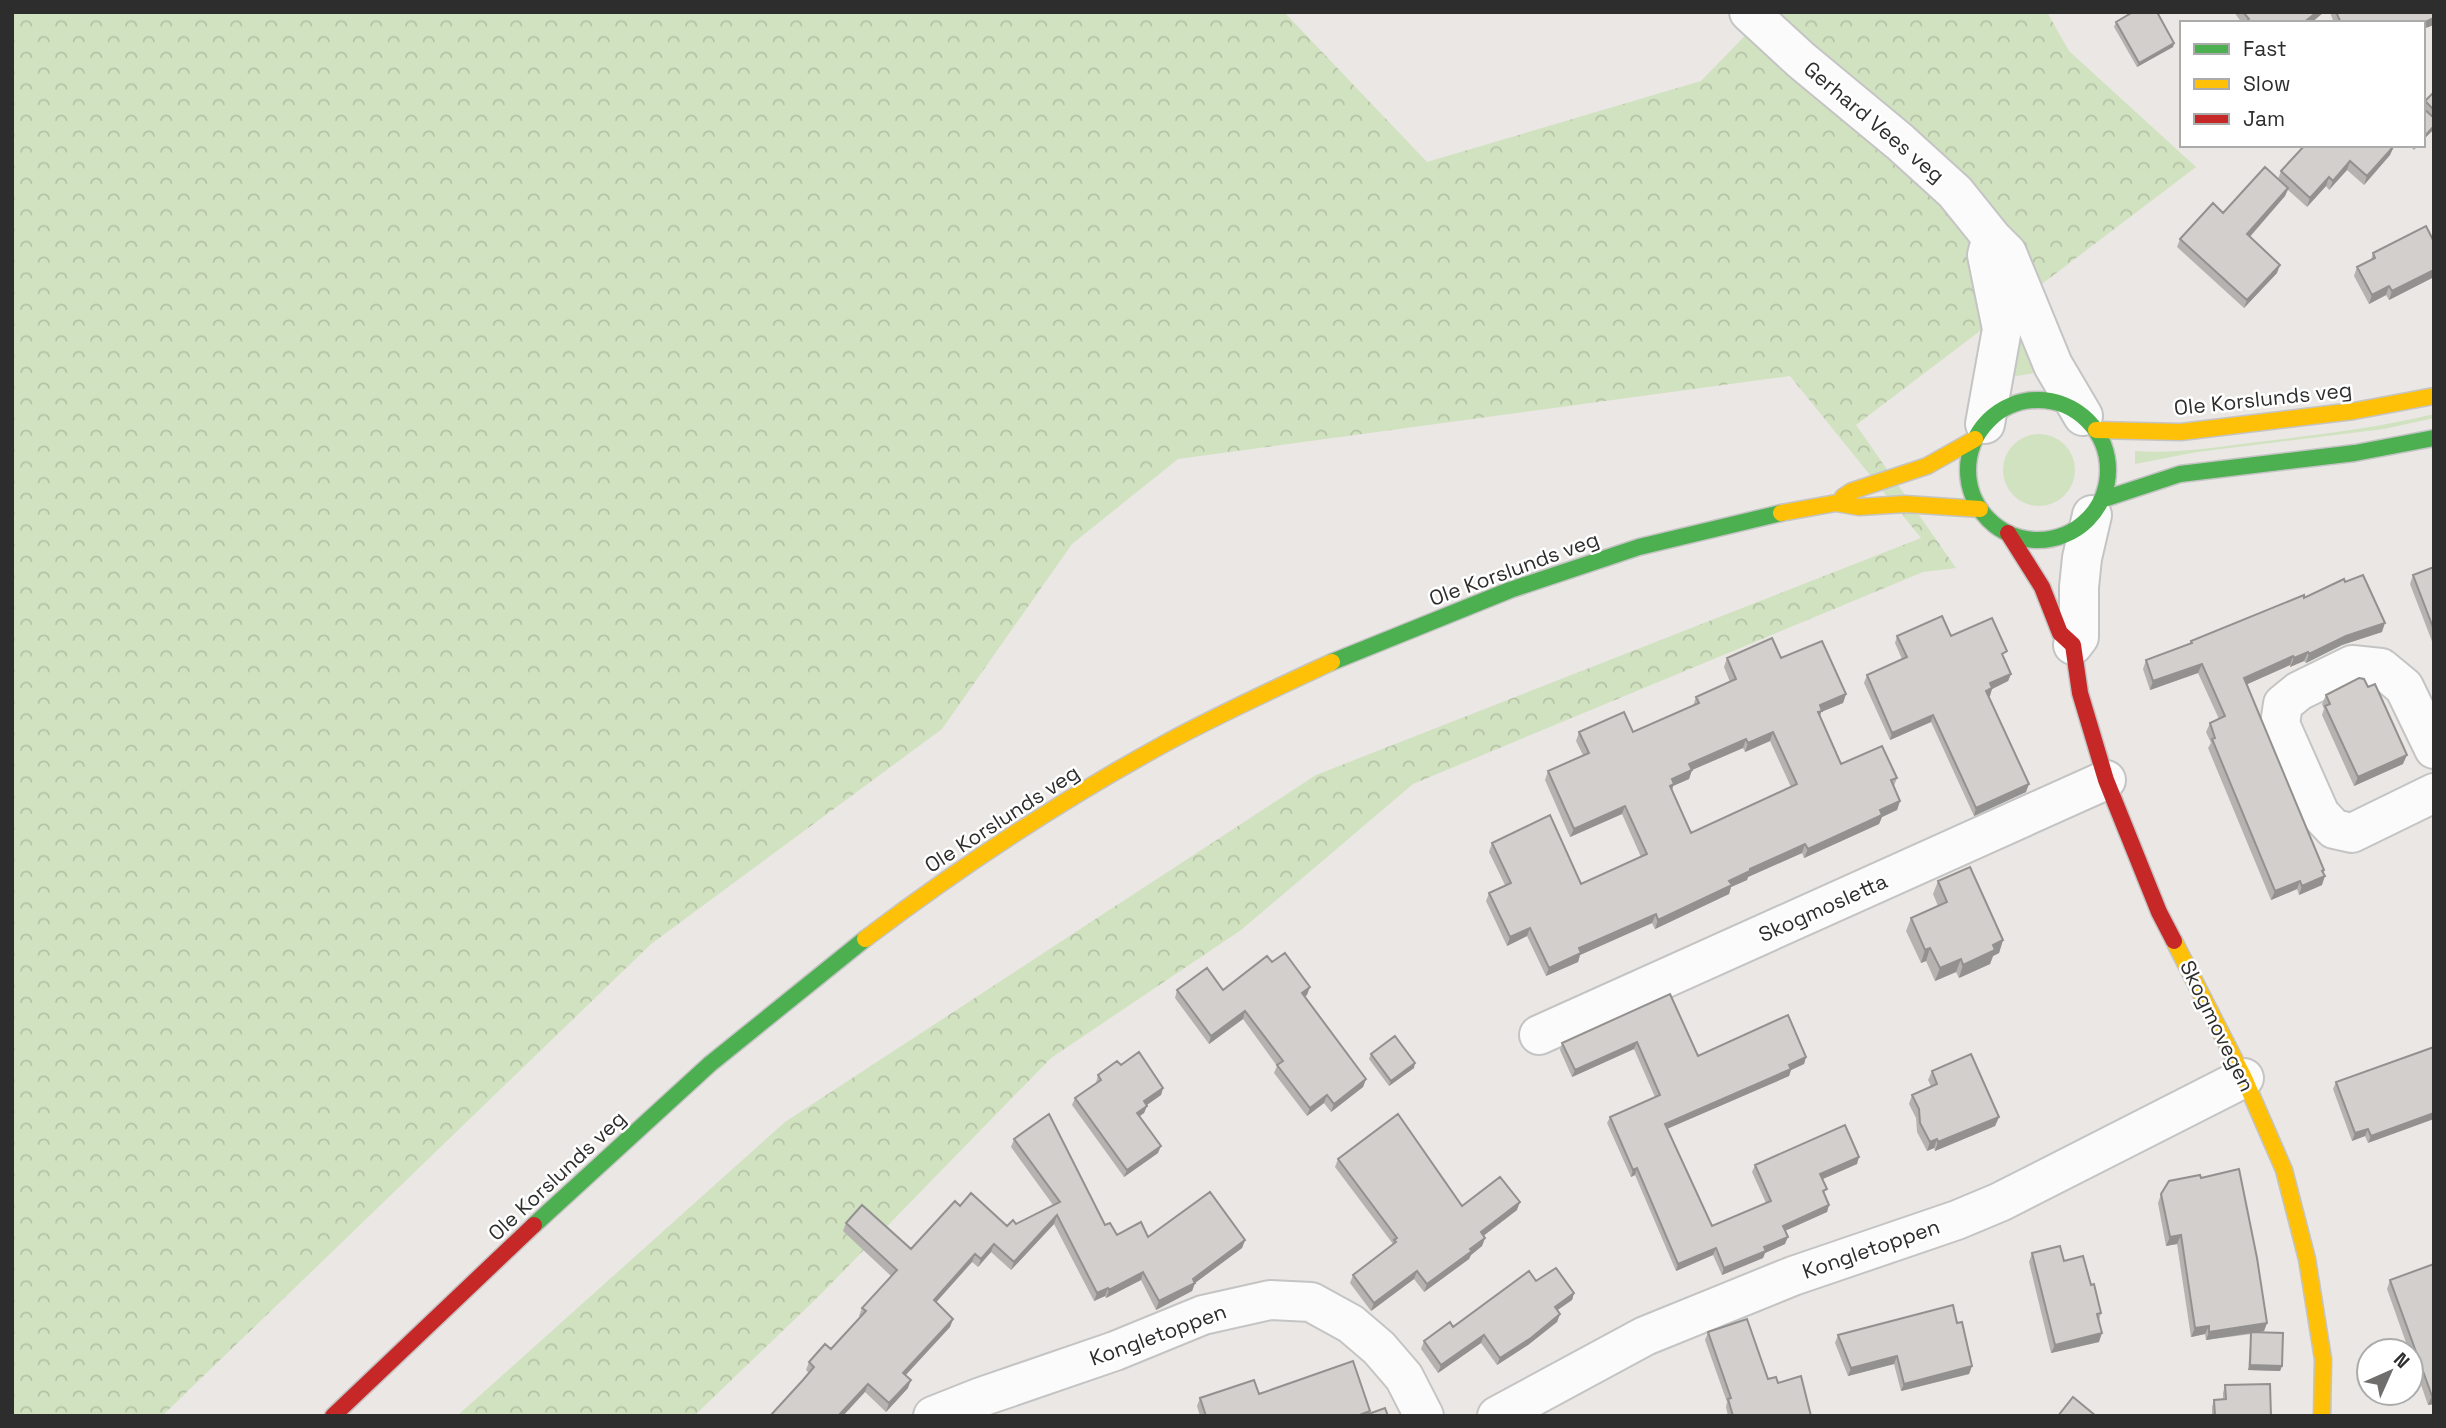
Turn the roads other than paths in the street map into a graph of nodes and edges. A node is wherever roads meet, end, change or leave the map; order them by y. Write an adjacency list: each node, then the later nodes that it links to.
1 (1749, 12): 2 (street, Gerhard Vees veg)
2 (1992, 238): 4 (street, Gerhard Vees veg); 5 (street)
3 (2434, 396): 4 (street, Ole Korslunds veg)
4 (2089, 423): 5 (street); 8 (street)
5 (1980, 432): 7 (street, Ole Korslunds veg); 9 (street)
6 (2434, 438): 8 (street)
7 (1836, 503): 9 (street, Ole Korslunds veg); 17 (street, Ole Korslunds veg)
8 (2097, 507): 10 (street); 11 (street, Skogmovegen)
9 (1980, 509): 10 (street)
10 (2008, 533): 11 (street, Skogmovegen)
11 (2073, 645): 13 (street, Skogmovegen)
12 (2434, 749): 14 (street)
13 (2106, 780): 15 (street, Skogmosletta); 16 (street, Skogmovegen)
14 (2434, 793)
15 (1539, 1035)
16 (2244, 1078): 20 (street, Kongletoppen); 21 (street, Skogmovegen)
17 (334, 1416)
18 (933, 1416): 19 (street, Kongletoppen)
19 (1424, 1416)
20 (1497, 1416)
21 (2322, 1416)

